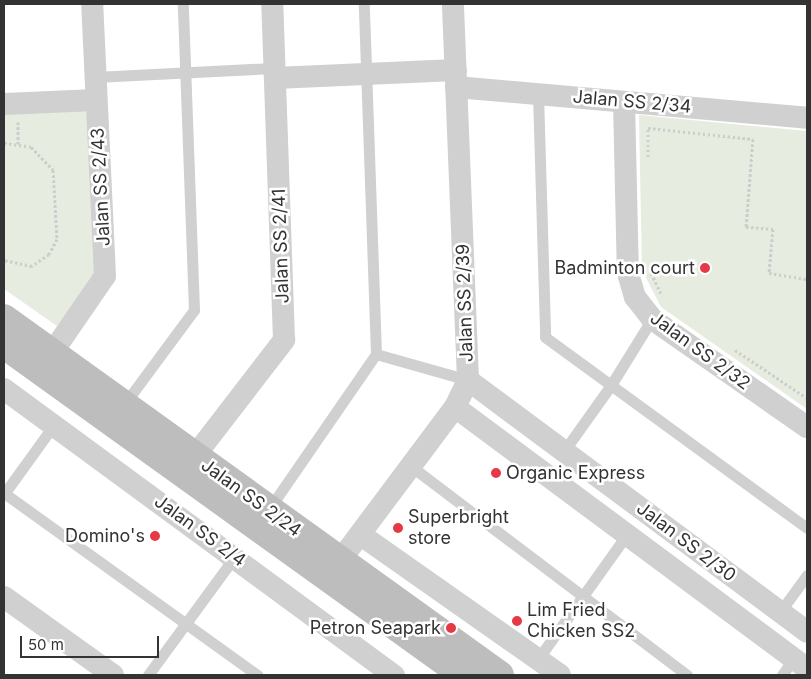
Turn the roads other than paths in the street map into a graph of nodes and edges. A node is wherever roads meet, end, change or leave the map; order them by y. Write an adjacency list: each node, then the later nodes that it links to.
1 (92, 4): 9 (street, Jalan SS 2/43)
2 (183, 4): 6 (lane)
3 (272, 4): 7 (street, Jalan SS 2/41)
4 (364, 4): 8 (lane)
5 (453, 4): 10 (street, Jalan SS 2/39)
6 (186, 72): 7 (lane); 9 (lane); 24 (lane)
7 (274, 73): 8 (street, Jalan SS 2/34); 29 (street, Jalan SS 2/41)
8 (366, 74): 10 (street, Jalan SS 2/34); 20 (lane)
9 (95, 76): 12 (street, Jalan SS 2/43)
10 (456, 79): 11 (street, Jalan SS 2/34); 21 (street, Jalan SS 2/39)
11 (538, 94): 13 (street, Jalan SS 2/34); 22 (lane)
12 (96, 100): 14 (street); 19 (street, Jalan SS 2/43)
13 (624, 102): 15 (street, Jalan SS 2/34); 16 (street, Jalan SS 2/32)
14 (4, 104)
15 (807, 118)
16 (659, 311): 22 (lane); 27 (street, Jalan SS 2/32)
17 (4, 318): 19 (main road, Jalan SS 2/24)
18 (4, 345): 50 (main road, Jalan SS 2/24)
19 (52, 353): 24 (main road, Jalan SS 2/24)
20 (376, 354): 21 (lane); 32 (lane)
21 (468, 380): 25 (street, Jalan SS 2/39); 28 (street, Jalan SS 2/30)
22 (612, 385): 28 (lane); 33 (lane)
23 (4, 389): 26 (street, Jalan SS 2/4)
24 (123, 406): 29 (main road, Jalan SS 2/24)
25 (456, 407): 30 (street, Jalan SS 2/39); 34 (street)
26 (53, 426): 31 (lane); 36 (street, Jalan SS 2/4)
27 (807, 427)
28 (564, 451): 41 (street, Jalan SS 2/30)
29 (194, 457): 32 (main road, Jalan SS 2/24)
30 (412, 467): 35 (street, Jalan SS 2/39); 39 (lane)
31 (4, 494): 42 (lane)
32 (268, 510): 37 (main road, Jalan SS 2/24)
33 (807, 528)
34 (627, 534): 39 (lane); 45 (street)
35 (361, 536): 37 (street, Jalan SS 2/39); 44 (street)
36 (235, 556): 42 (lane); 49 (street, Jalan SS 2/4)
37 (339, 562): 51 (main road, Jalan SS 2/24)
38 (807, 575): 41 (lane)
39 (583, 596): 44 (lane); 53 (lane)
40 (4, 597): 46 (street)
41 (780, 612): 43 (street, Jalan SS 2/30)
42 (186, 624): 47 (lane); 48 (lane)
43 (807, 632)
44 (538, 659): 52 (street)
45 (794, 667)
46 (113, 675)
47 (148, 675)
48 (256, 675)
49 (394, 675)
50 (463, 675)
51 (500, 675)
52 (560, 675)
53 (687, 675)

